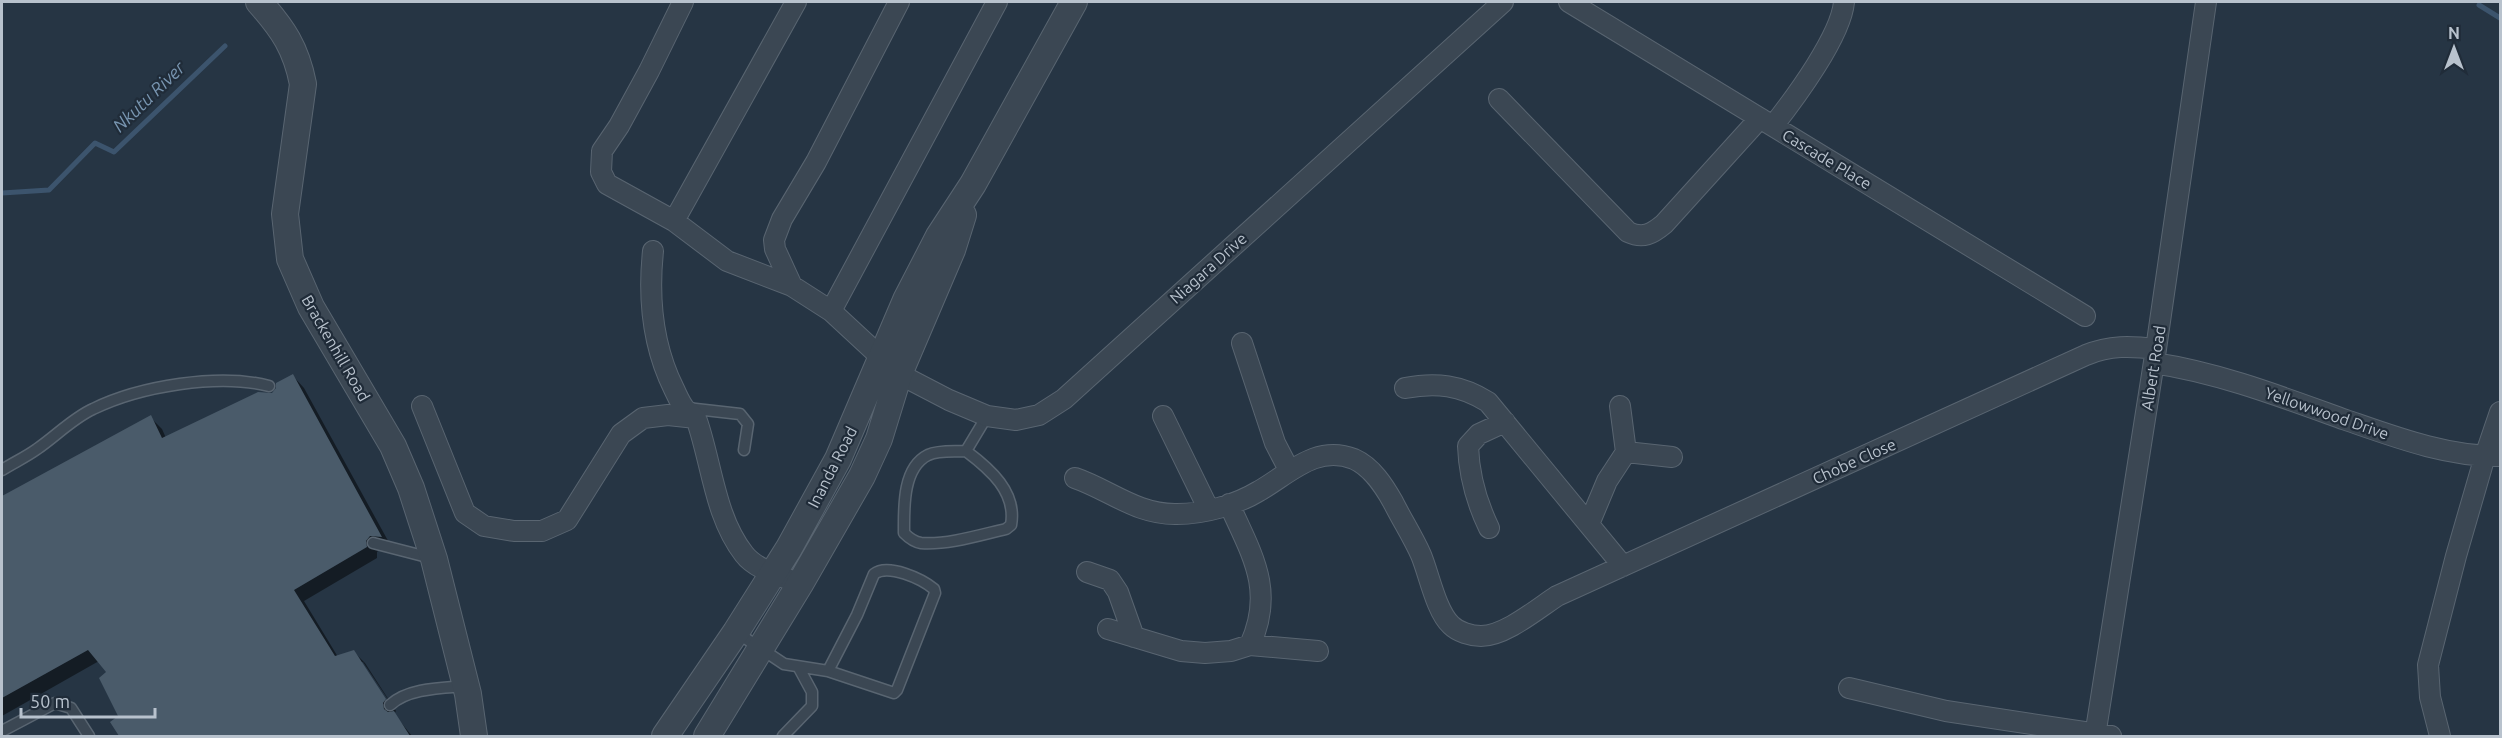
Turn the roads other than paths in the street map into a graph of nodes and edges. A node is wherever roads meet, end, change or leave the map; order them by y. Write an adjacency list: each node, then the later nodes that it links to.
1 (259, 2): 43 (street, Brackenhill Road)
2 (683, 2): 13 (street, Niagara Drive)
3 (796, 2): 13 (street)
4 (899, 2): 15 (street)
5 (998, 2): 16 (street)
6 (1074, 2): 20 (street, Inanda Road)
7 (1503, 2): 27 (street, Niagara Drive)
8 (1569, 2): 12 (street, Cascade Place)
9 (1844, 2): 12 (street)
10 (2206, 2): 19 (street, Albert Road)
11 (1499, 99): 12 (street)
12 (1766, 122): 17 (street, Cascade Place)
13 (674, 221): 15 (street, Niagara Drive)
14 (653, 251): 25 (street)
15 (792, 286): 16 (street, Niagara Drive)
16 (831, 311): 20 (street, Niagara Drive)
17 (2085, 316)
18 (1242, 343): 36 (street)
19 (2155, 356): 33 (street, Yellowwood Drive); 44 (street, Chobe Close); 66 (street, Albert Road)
20 (890, 366): 27 (street, Niagara Drive); 45 (street, Inanda Road); 47 (street, Inanda Road)
21 (268, 386): 35 (lane)
22 (1405, 387): 29 (street)
23 (422, 406): 25 (street)
24 (1620, 406): 32 (street)
25 (690, 412): 30 (lane); 45 (street)
26 (2500, 412): 33 (street)
27 (987, 416): 31 (lane)
28 (1163, 416): 39 (street)
29 (1505, 422): 40 (street); 41 (street)
30 (744, 450)
31 (966, 451): 31 (lane)
32 (1626, 452): 34 (street); 40 (street)
33 (2493, 456): 67 (street)
34 (1672, 457)
35 (2, 470)
36 (1288, 470): 38 (street, Chobe Close); 44 (street, Chobe Close)
37 (1075, 478): 39 (street, Chobe Close)
38 (1229, 504): 39 (street, Chobe Close); 51 (street)
39 (1209, 510)
40 (1589, 524): 44 (street)
41 (1489, 528)
42 (377, 541): 43 (lane)
43 (434, 559): 57 (street, Brackenhill Road)
44 (1623, 566)
45 (774, 572): 47 (street); 49 (street, Inanda Road)
46 (1087, 572): 50 (street)
47 (800, 584): 52 (street, Inanda Road)
48 (1108, 629): 50 (street)
49 (736, 632): 52 (lane); 63 (street, Inanda Road)
50 (1134, 637): 51 (street)
51 (1250, 645): 53 (street)
52 (761, 649): 54 (lane); 64 (street, Inanda Road)
53 (1318, 651)
54 (799, 668): 55 (lane); 65 (lane)
55 (828, 671): 55 (lane)
56 (1849, 688): 66 (street, Albert Road)
57 (467, 690): 58 (lane); 61 (street, Brackenhill Road); 62 (street, Brackenhill Road)
58 (390, 705)
59 (2, 731): 60 (lane)
60 (89, 736)
61 (474, 736)
62 (490, 736)
63 (665, 736)
64 (707, 736)
65 (783, 736)
66 (2101, 736)
67 (2440, 736)

